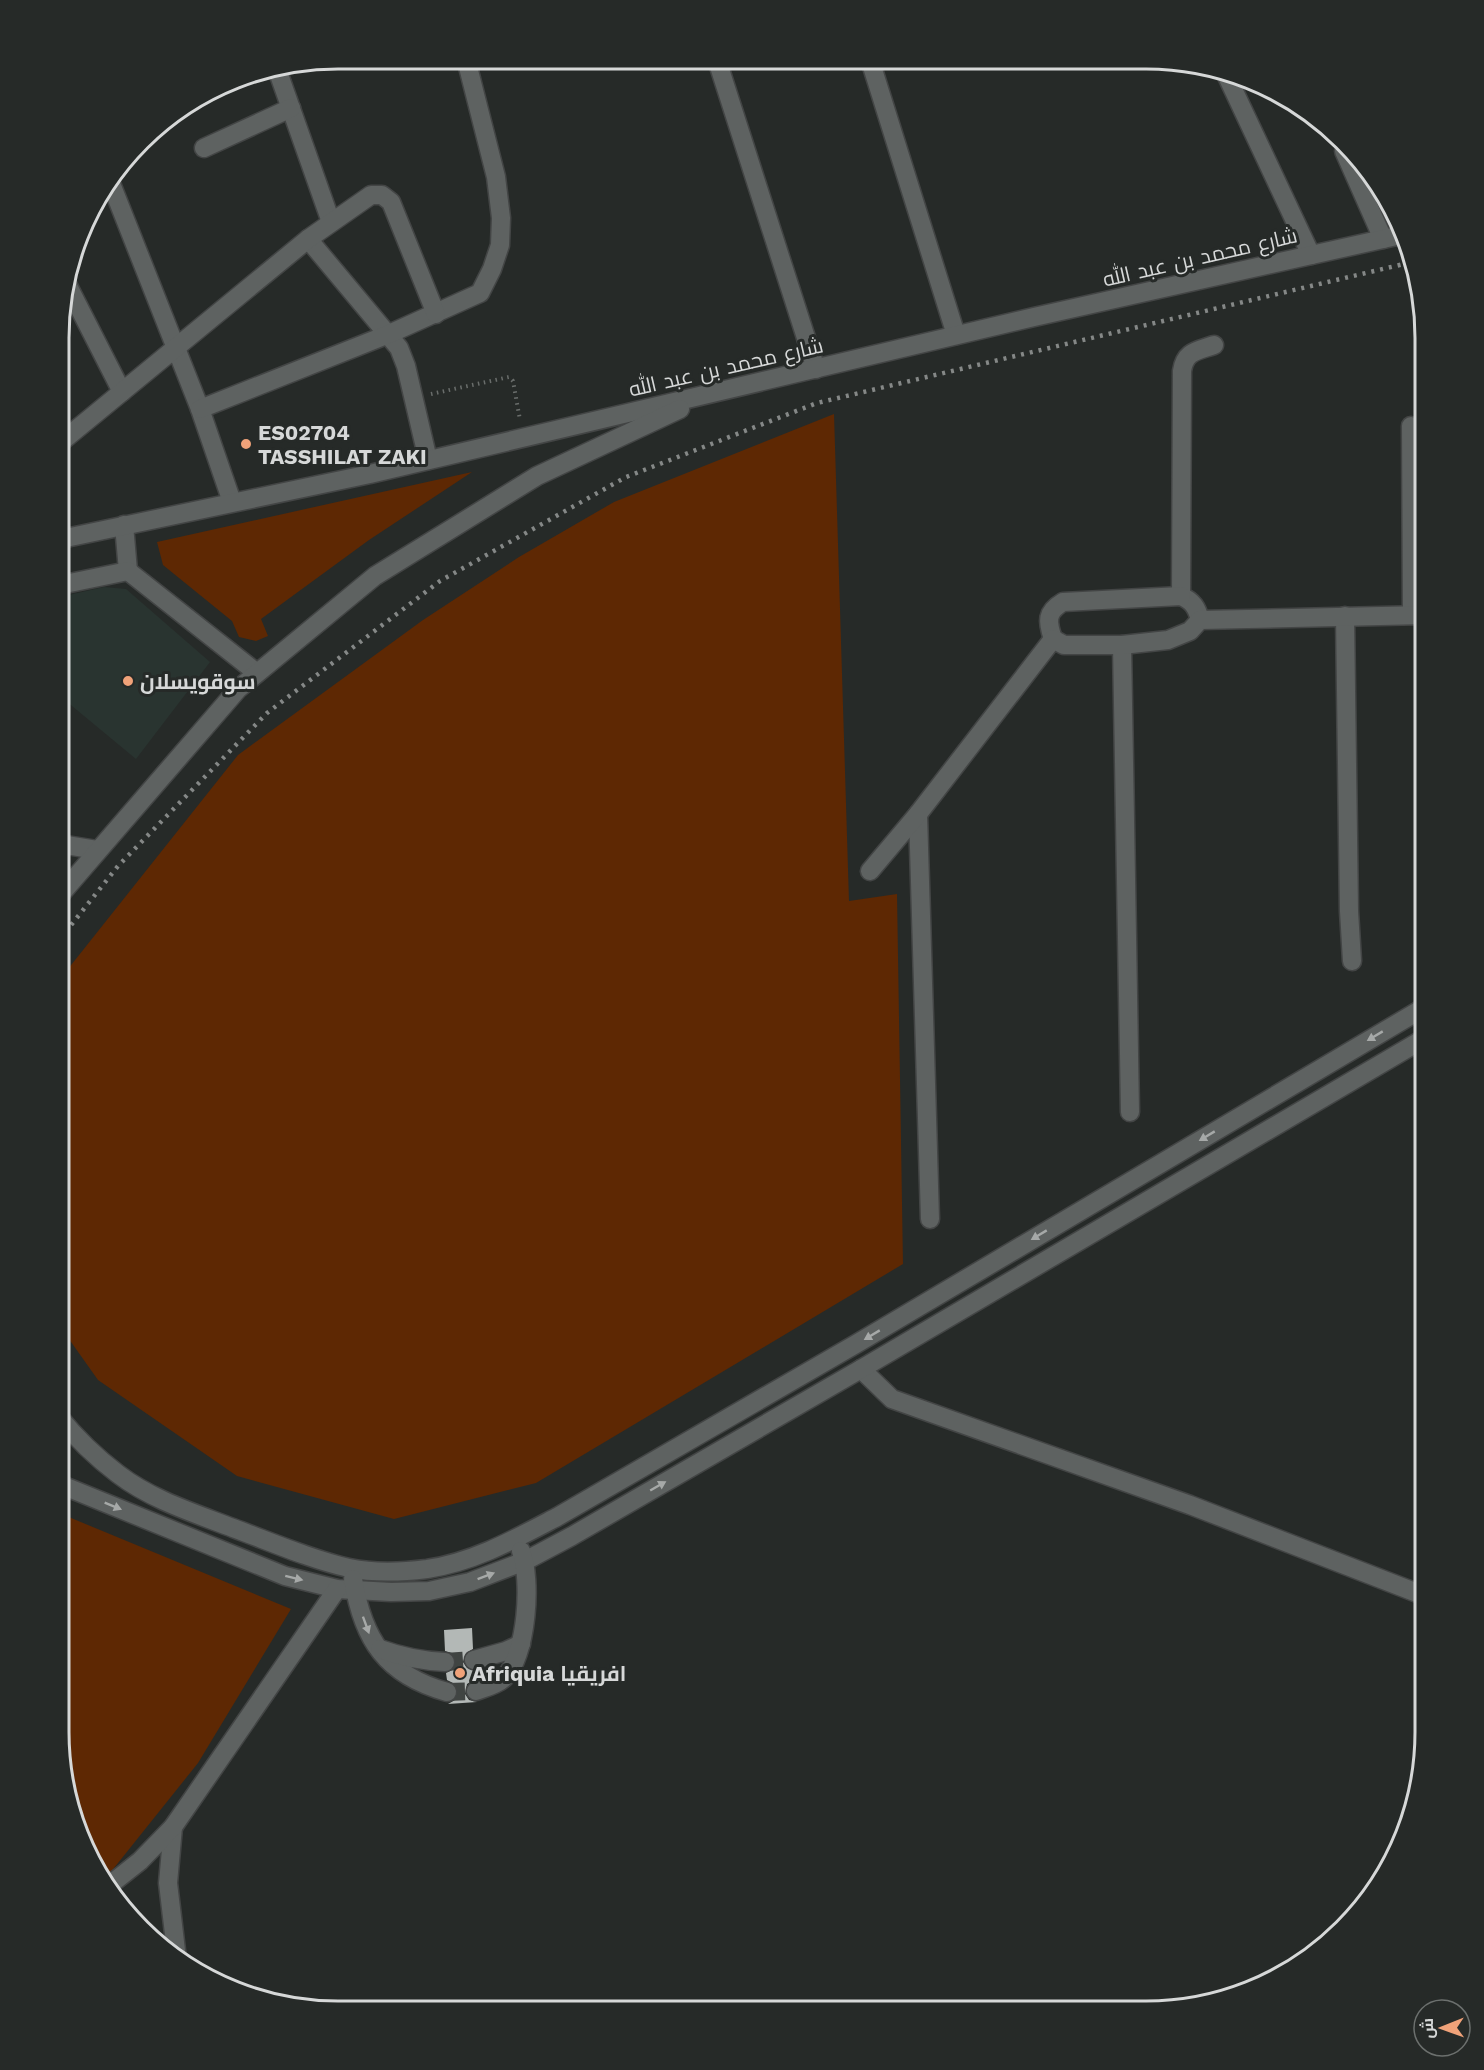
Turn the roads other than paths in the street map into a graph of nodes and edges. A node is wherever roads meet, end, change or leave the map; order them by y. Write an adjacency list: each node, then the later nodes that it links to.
1 (469, 69): 16 (street)
2 (720, 69): 21 (street)
3 (873, 69): 18 (street)
4 (279, 76): 6 (street)
5 (1230, 82): 14 (street)
6 (291, 108): 7 (street); 10 (street)
7 (204, 148)
8 (1349, 162): 13 (street)
9 (114, 190): 20 (street)
10 (331, 222): 12 (street); 16 (street)
11 (1395, 236): 13 (street, شارع محمد بن عبد الله)
12 (308, 239): 17 (street); 20 (street)
13 (1383, 239): 14 (street, شارع محمد بن عبد الله)
14 (1311, 255): 18 (street, شارع محمد بن عبد الله)
15 (71, 308): 22 (street)
16 (436, 314): 17 (street)
17 (389, 334): 24 (street); 27 (street)
18 (956, 335): 21 (street, شارع محمد بن عبد الله)
19 (1214, 345): 34 (street)
20 (176, 347): 22 (street); 24 (street)
21 (816, 369): 23 (street, شارع محمد بن عبد الله)
22 (122, 392): 26 (street)
23 (715, 393): 27 (street, شارع محمد بن عبد الله); 40 (street)
24 (200, 409): 28 (street)
25 (1411, 426): 29 (street)
26 (69, 435)
27 (428, 460): 28 (street, شارع محمد بن عبد الله)
28 (232, 502): 30 (street, شارع محمد بن عبد الله)
29 (1415, 520)
30 (124, 525): 31 (street, شارع محمد بن عبد الله); 32 (street)
31 (69, 537)
32 (128, 571): 33 (street); 40 (street)
33 (69, 583)
34 (1181, 596): 37 (street); 38 (street)
35 (1415, 615): 36 (street)
36 (1345, 616): 37 (street); 46 (street)
37 (1200, 621): 39 (street)
38 (1053, 639): 39 (street); 41 (street)
39 (1122, 645): 49 (street)
40 (257, 673): 43 (street)
41 (918, 814): 44 (street); 50 (street)
42 (69, 845): 43 (street)
43 (97, 850): 45 (street)
44 (870, 872)
45 (69, 884)
46 (1352, 961)
47 (1415, 1013): 54 (street, one-way to 54)
48 (1415, 1044): 51 (street)
49 (1130, 1112)
50 (930, 1219)
51 (861, 1370): 55 (street, one-way to 51); 58 (street)
52 (69, 1428): 56 (street)
53 (69, 1488): 57 (street, one-way to 57)
54 (517, 1539): 55 (street); 56 (street)
55 (525, 1561): 57 (street, one-way to 55); 59 (street)
56 (351, 1568): 57 (street)
57 (346, 1589): 60 (street, one-way to 60); 65 (street)
58 (1415, 1592)
59 (521, 1644): 61 (street); 63 (street)
60 (376, 1647): 62 (street); 64 (street)
61 (474, 1660)
62 (446, 1662)
63 (476, 1691)
64 (447, 1692)
65 (173, 1827): 66 (street); 67 (street)
66 (114, 1881)
67 (175, 1946)

